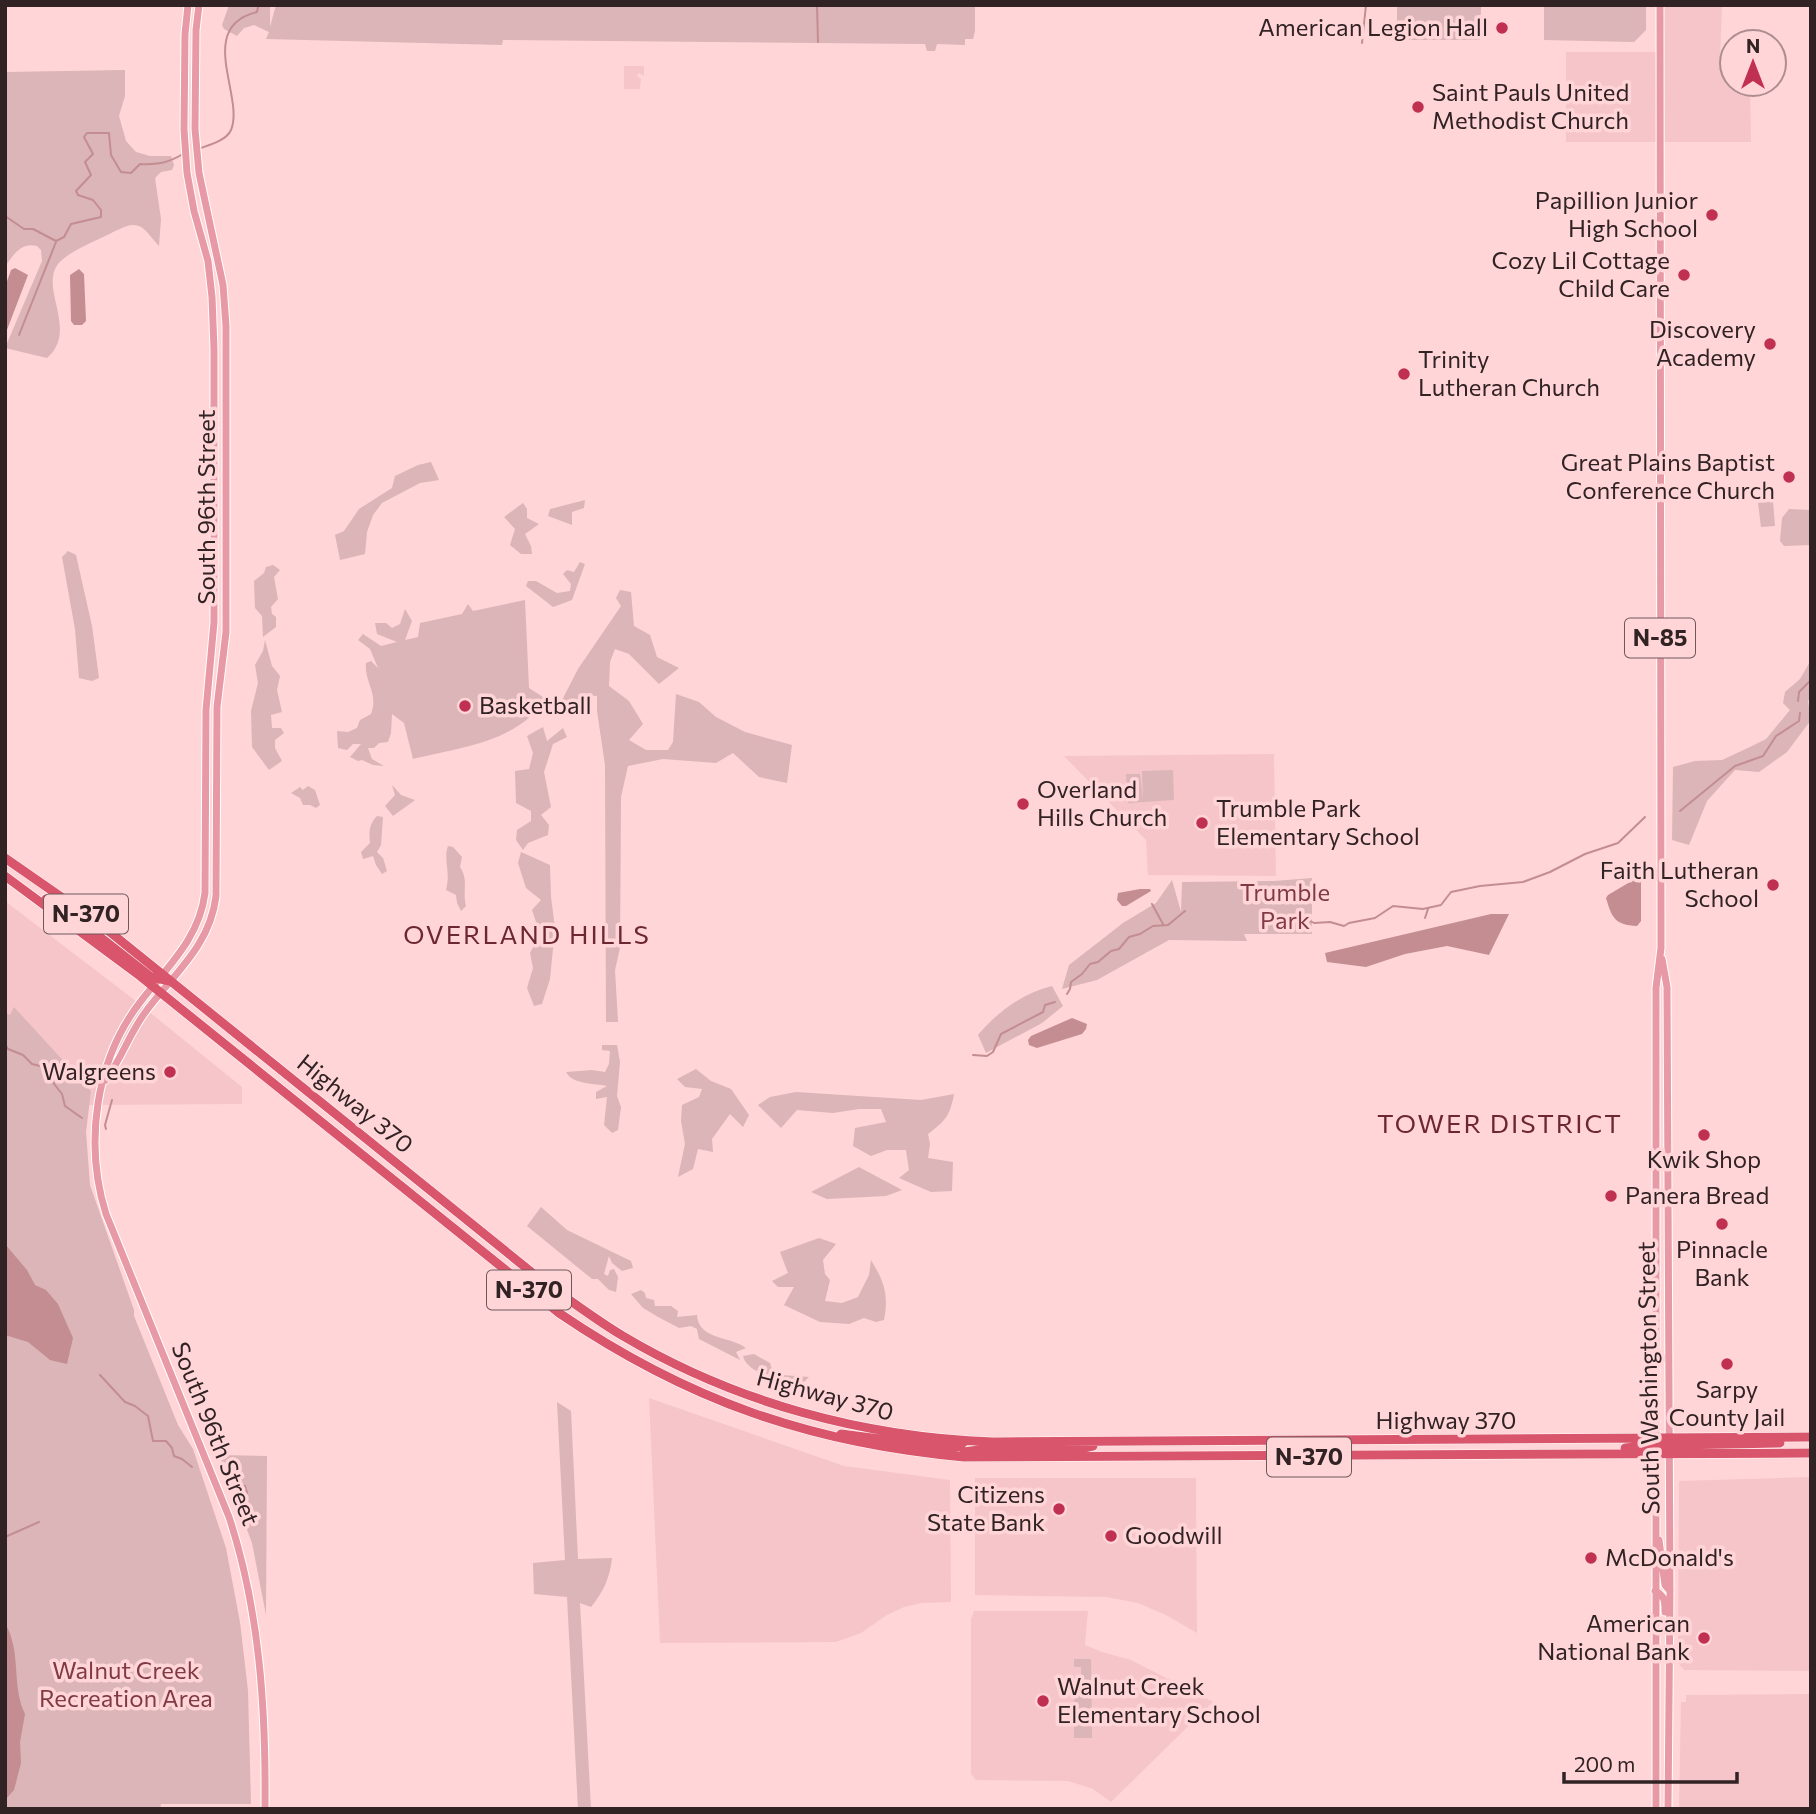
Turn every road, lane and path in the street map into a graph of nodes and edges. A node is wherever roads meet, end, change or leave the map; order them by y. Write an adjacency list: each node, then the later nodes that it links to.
1 (188, 5): 8 (main road, South 96th Street)
2 (199, 5): 9 (main road, South 96th Street)
3 (1660, 5): 7 (main road, South Washington Street / N-85)
4 (5, 858): 8 (highway, N-370)
5 (5, 876): 6 (highway, Highway 370 / N-370)
6 (25, 889): 8 (highway); 10 (highway, Highway 370 / N-370)
7 (1661, 948): 17 (main road, South Washington Street / N-85); 18 (main road, South Washington Street / N-85)
8 (161, 977): 9 (highway); 10 (main road, South 96th Street)
9 (172, 982): 11 (main road, South 96th Street); 15 (highway, Highway 370 / N-370)
10 (152, 987): 11 (highway, Highway 370 / N-370); 12 (main road)
11 (160, 993): 12 (main road); 13 (highway, Highway 370 / N-370)
12 (103, 1083): 25 (main road, South 96th Street)
13 (796, 1428): 15 (highway); 17 (highway, Highway 370 / N-370)
14 (1807, 1437): 18 (highway, Highway 370 / N-370)
15 (965, 1441): 16 (highway, Highway 370 / N-370)
16 (1115, 1442): 17 (highway, Highway 370 / N-370); 19 (highway)
17 (1655, 1446): 18 (highway, Highway 370 / N-370); 18 (highway, Highway 370 / N-370); 21 (main road, South Washington Street)
18 (1669, 1446): 20 (highway, Highway 370 / N-370); 23 (main road, South Washington Street)
19 (964, 1452)
20 (1811, 1453)
21 (1656, 1526): 22 (main road, South Washington Street); 23 (main road)
22 (1656, 1591): 24 (main road); 26 (main road, South Washington Street)
23 (1670, 1591): 24 (main road, South Washington Street)
24 (1669, 1647): 27 (main road, South Washington Street)
25 (265, 1809)
26 (1656, 1809)
27 (1668, 1809)

